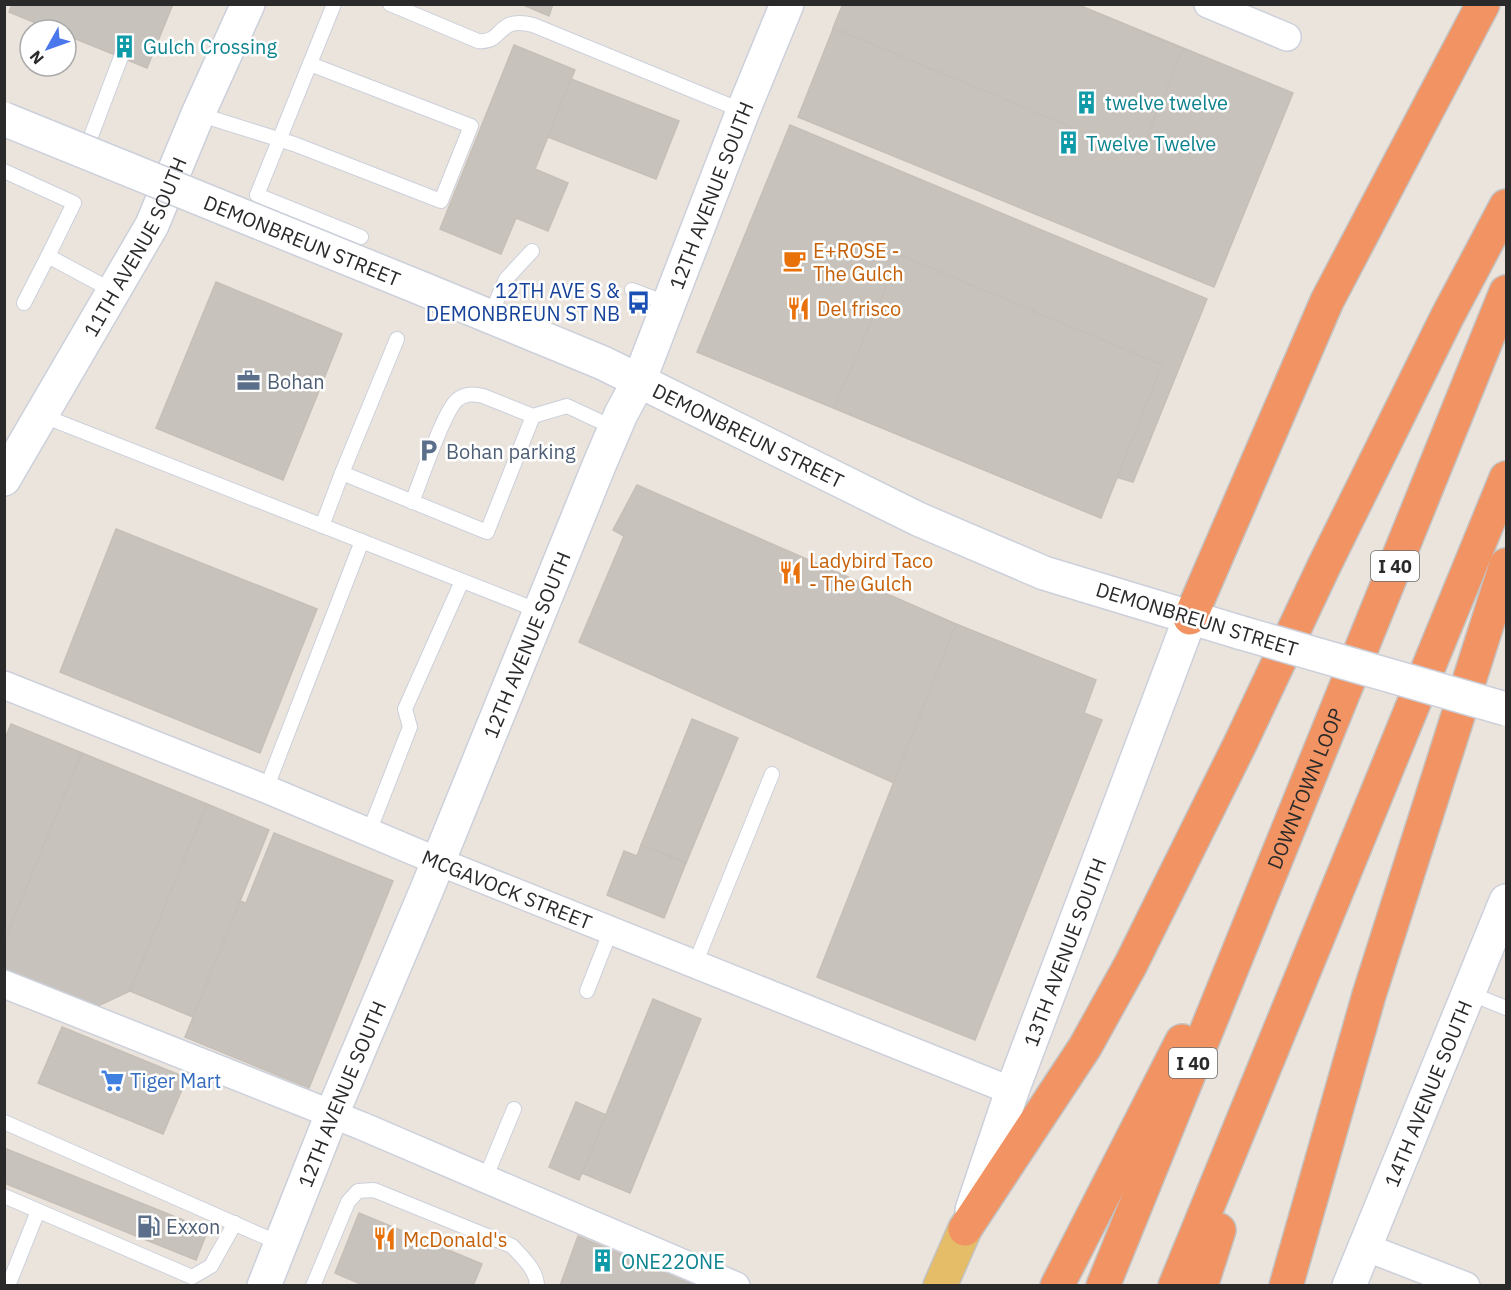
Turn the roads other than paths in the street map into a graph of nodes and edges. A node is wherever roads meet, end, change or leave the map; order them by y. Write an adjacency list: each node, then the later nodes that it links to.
1 (248, 4): 11 (main road, 11TH AVENUE SOUTH)
2 (334, 4): 9 (lane)
3 (390, 4): 10 (lane)
4 (787, 4): 10 (main road, 12TH AVENUE SOUTH)
5 (1208, 4): 7 (street)
6 (1483, 4): 40 (highway)
7 (1287, 37)
8 (121, 57): 14 (lane)
9 (310, 64): 13 (lane); 13 (lane)
10 (744, 111): 24 (main road, 12TH AVENUE SOUTH)
11 (198, 114): 13 (lane); 21 (main road, 11TH AVENUE SOUTH)
12 (4, 119): 14 (main road, DEMONBREUN STREET, bridge)
13 (280, 140): 17 (lane)
14 (85, 152): 25 (main road, DEMONBREUN STREET, bridge)
15 (4, 171): 19 (lane)
16 (1506, 206): 64 (highway)
17 (362, 237)
18 (532, 251): 25 (lane)
19 (48, 256): 21 (lane); 23 (lane)
20 (632, 290): 24 (lane)
21 (114, 291): 28 (main road, 11TH AVENUE SOUTH)
22 (1506, 291): 46 (highway, DOWNTOWN LOOP / I 40)
23 (24, 303)
24 (669, 304): 27 (main road, 12TH AVENUE SOUTH)
25 (490, 316): 27 (main road, DEMONBREUN STREET)
26 (397, 339): 31 (lane)
27 (639, 381): 30 (main road, 12TH AVENUE SOUTH); 40 (main road, DEMONBREUN STREET)
28 (41, 416): 33 (main road, 11TH AVENUE SOUTH); 35 (lane)
29 (533, 416): 30 (lane); 34 (lane); 34 (lane)
30 (615, 428): 39 (main road, 12TH AVENUE SOUTH)
31 (342, 473): 34 (lane); 35 (lane)
32 (1506, 478): 54 (highway)
33 (4, 479)
34 (412, 502)
35 (322, 525): 36 (lane)
36 (362, 541): 38 (lane); 44 (lane)
37 (1506, 565): 77 (highway)
38 (462, 580): 39 (lane); 45 (lane)
39 (539, 611): 47 (main road, 12TH AVENUE SOUTH)
40 (1191, 618): 42 (main road, DEMONBREUN STREET, bridge); 56 (main road, 13TH AVENUE SOUTH)
41 (4, 685): 44 (street, MCGAVOCK STREET)
42 (1506, 709)
43 (772, 774): 50 (lane)
44 (266, 789): 45 (street, MCGAVOCK STREET)
45 (369, 832): 47 (street, MCGAVOCK STREET)
46 (1284, 841): 73 (highway); 74 (highway, DOWNTOWN LOOP / I 40)
47 (437, 861): 49 (street, MCGAVOCK STREET); 58 (main road, 12TH AVENUE SOUTH)
48 (1506, 901): 53 (main road, 14TH AVENUE SOUTH)
49 (611, 930): 50 (street, MCGAVOCK STREET); 52 (lane)
50 (695, 964): 56 (street, MCGAVOCK STREET)
51 (4, 984): 58 (street)
52 (587, 991)
53 (1469, 993): 55 (lane); 66 (main road, 14TH AVENUE SOUTH)
54 (1294, 994): 75 (highway); 76 (highway)
55 (1506, 1008)
56 (1012, 1090): 64 (main road, 13TH AVENUE SOUTH)
57 (514, 1109): 60 (lane)
58 (332, 1114): 60 (street); 65 (main road, 12TH AVENUE SOUTH)
59 (4, 1122): 63 (lane)
60 (485, 1179): 71 (street)
61 (4, 1196): 62 (lane)
62 (38, 1211): 63 (lane); 67 (lane)
63 (235, 1223): 65 (lane)
64 (965, 1229): 72 (main road, 13TH AVENUE SOUTH)
65 (281, 1244): 68 (main road, 12TH AVENUE SOUTH)
66 (1365, 1247): 78 (main road, 14TH AVENUE SOUTH); 79 (street)
67 (8, 1286)
68 (264, 1286)
69 (313, 1286): 70 (lane)
70 (537, 1286)
71 (736, 1286)
72 (940, 1286)
73 (1057, 1286)
74 (1103, 1286)
75 (1175, 1286)
76 (1201, 1286)
77 (1286, 1286)
78 (1349, 1286)
79 (1466, 1286)

